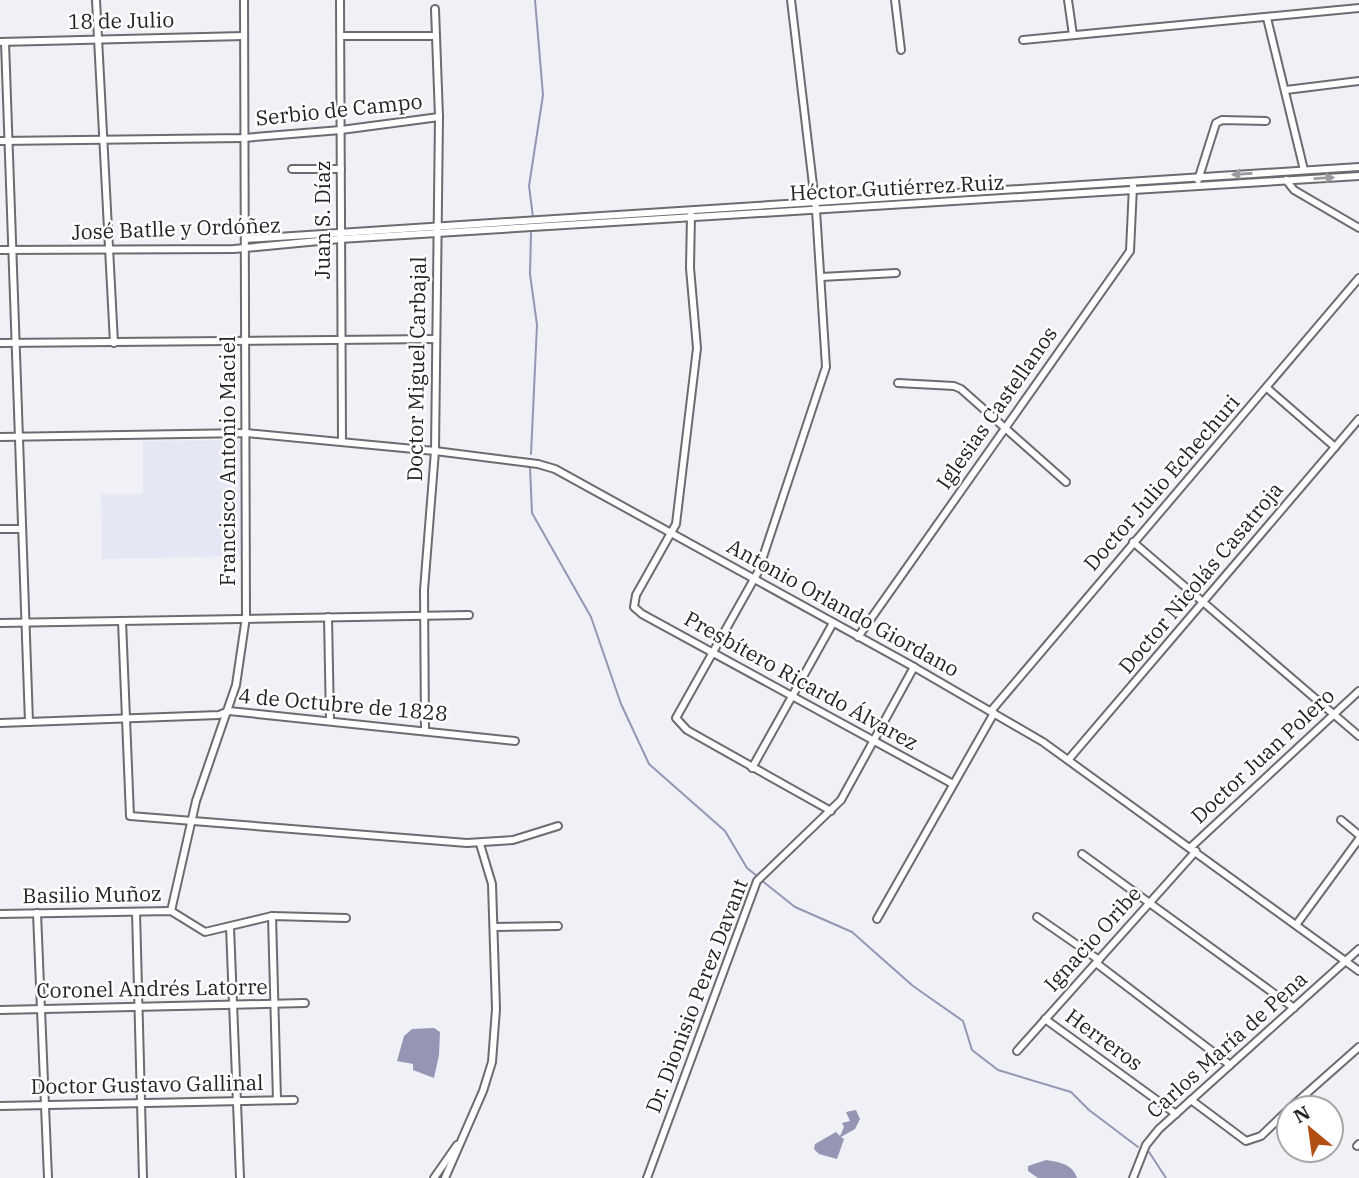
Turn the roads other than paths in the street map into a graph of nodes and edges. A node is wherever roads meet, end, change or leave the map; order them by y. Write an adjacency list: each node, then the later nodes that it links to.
1 (96, 0): 14 (street)
2 (244, 0): 11 (street, Francisco Antonio Maciel)
3 (340, 0): 12 (street, Juan S. Díaz)
4 (791, 0): 38 (street)
5 (895, 0): 17 (street)
6 (1068, 0): 10 (street)
7 (1359, 8): 9 (street)
8 (435, 9): 13 (street, Doctor Miguel Carbajal)
9 (1267, 18): 10 (street); 19 (street)
10 (1073, 35): 15 (street)
11 (244, 36): 14 (street, 18 de Julio); 24 (street, Francisco Antonio Maciel)
12 (341, 36): 13 (street); 22 (street, Juan S. Díaz)
13 (436, 36): 20 (street, Doctor Miguel Carbajal)
14 (97, 39): 16 (street, 18 de Julio); 23 (street)
15 (1023, 40)
16 (2, 42): 26 (street)
17 (901, 50)
18 (1359, 81): 19 (street)
19 (1286, 90): 30 (street)
20 (439, 117): 22 (street, Serbio de Campo); 42 (street, Doctor Miguel Carbajal)
21 (1266, 121): 32 (street)
22 (341, 130): 24 (street, Serbio de Campo); 29 (street, Juan S. Díaz)
23 (104, 138): 24 (street, Serbio de Campo); 26 (street, Serbio de Campo); 47 (street)
24 (243, 138): 44 (street, Francisco Antonio Maciel)
25 (0, 141): 26 (street, Serbio de Campo)
26 (9, 141): 46 (street)
27 (1359, 167): 30 (street, Héctor Gutiérrez Ruiz)
28 (292, 169): 29 (street)
29 (341, 169): 43 (street, Juan S. Díaz)
30 (1304, 170): 31 (street, Héctor Gutiérrez Ruiz)
31 (1284, 171): 32 (street, Héctor Gutiérrez Ruiz, one-way to 32); 34 (street)
32 (1199, 176): 35 (street, Héctor Gutiérrez Ruiz); 36 (street)
33 (1359, 176): 34 (street, Héctor Gutiérrez Ruiz, one-way to 33)
34 (1286, 180): 36 (street, Héctor Gutiérrez Ruiz); 41 (street)
35 (1133, 181): 37 (street, Iglesias Castellanos); 39 (street, Héctor Gutiérrez Ruiz)
36 (1198, 185): 37 (street, Héctor Gutiérrez Ruiz)
37 (1133, 190): 38 (street, Héctor Gutiérrez Ruiz); 60 (street, Iglesias Castellanos)
38 (816, 210): 39 (street, Héctor Gutiérrez Ruiz); 49 (street)
39 (691, 213): 40 (street, Héctor Gutiérrez Ruiz); 42 (street, Héctor Gutiérrez Ruiz); 70 (street)
40 (438, 225): 44 (street, José Batlle y Ordóñez)
41 (1359, 228)
42 (437, 233): 43 (street, José Batlle y Ordóñez); 51 (street, Doctor Miguel Carbajal)
43 (340, 239): 44 (street, José Batlle y Ordóñez); 52 (street, Juan S. Díaz)
44 (245, 242): 47 (street, José Batlle y Ordóñez); 53 (street, Francisco Antonio Maciel)
45 (0, 250): 46 (street, José Batlle y Ordóñez)
46 (14, 250): 47 (street, José Batlle y Ordóñez); 55 (street)
47 (110, 250): 56 (street)
48 (896, 272): 49 (street)
49 (821, 277): 72 (street)
50 (1359, 278): 58 (street, Doctor Julio Echechuri)
51 (436, 339): 52 (street); 66 (street, Doctor Miguel Carbajal)
52 (340, 340): 53 (street); 64 (street, Juan S. Díaz)
53 (245, 342): 56 (street); 61 (street, Francisco Antonio Maciel)
54 (0, 343): 55 (street)
55 (16, 343): 56 (street); 63 (street)
56 (114, 343)
57 (898, 383): 60 (street)
58 (1267, 388): 65 (street); 71 (street, Doctor Julio Echechuri)
59 (1359, 419): 65 (street, Doctor Nicolás Casatroja)
60 (1004, 427): 67 (street); 82 (street, Iglesias Castellanos)
61 (246, 433): 63 (street, Antonio Orlando Giordano); 64 (street, Antonio Orlando Giordano); 76 (street, Francisco Antonio Maciel)
62 (0, 437): 63 (street, Antonio Orlando Giordano)
63 (19, 437): 69 (street)
64 (342, 441): 66 (street, Antonio Orlando Giordano)
65 (1335, 447): 73 (street, Doctor Nicolás Casatroja)
66 (435, 451): 70 (street, Antonio Orlando Giordano); 75 (street, Doctor Miguel Carbajal)
67 (1066, 482)
68 (0, 529): 69 (street)
69 (22, 529): 79 (street)
70 (672, 533): 72 (street, Antonio Orlando Giordano); 83 (street, Presbítero Ricardo Álvarez)
71 (1133, 542): 73 (street); 88 (street, Doctor Julio Echechuri)
72 (754, 579): 81 (street, Antonio Orlando Giordano); 83 (street)
73 (1203, 602): 89 (street); 98 (street, Doctor Nicolás Casatroja)
74 (469, 615): 75 (street)
75 (425, 616): 77 (street); 94 (street, Doctor Miguel Carbajal)
76 (246, 617): 77 (street); 78 (street); 87 (street, Francisco Antonio Maciel)
77 (328, 617): 91 (street)
78 (122, 621): 79 (street); 90 (street)
79 (26, 622): 80 (street); 92 (street)
80 (0, 623)
81 (833, 623): 82 (street, Antonio Orlando Giordano); 86 (street)
82 (858, 637): 84 (street, Antonio Orlando Giordano)
83 (713, 651): 86 (street, Presbítero Ricardo Álvarez); 99 (street)
84 (914, 667): 88 (street, Antonio Orlando Giordano); 97 (street, Dr. Dionisio Perez Davant)
85 (1359, 691): 89 (street, Doctor Juan Polero)
86 (793, 696): 97 (street, Presbítero Ricardo Álvarez); 99 (street)
87 (229, 711): 90 (street, 4 de Octubre de 1828); 91 (street, 4 de Octubre de 1828); 103 (street, Francisco Antonio Maciel)
88 (992, 712): 98 (street, Antonio Orlando Giordano); 100 (street, Doctor Julio Echechuri)
89 (1334, 714): 95 (street); 107 (street, Doctor Juan Polero)
90 (125, 720): 92 (street, 4 de Octubre de 1828); 103 (street)
91 (330, 721): 94 (street, 4 de Octubre de 1828)
92 (29, 722): 93 (street, 4 de Octubre de 1828)
93 (0, 723)
94 (425, 730): 96 (street, 4 de Octubre de 1828)
95 (1359, 736)
96 (515, 741)
97 (872, 741): 100 (street, Presbítero Ricardo Álvarez); 101 (street, Dr. Dionisio Perez Davant)
98 (1069, 759): 107 (street, Antonio Orlando Giordano)
99 (752, 768): 101 (street)
100 (954, 785): 117 (street, Doctor Julio Echechuri)
101 (831, 811): 153 (street, Dr. Dionisio Perez Davant)
102 (1341, 820): 105 (street)
103 (191, 821): 106 (street); 110 (street, Francisco Antonio Maciel)
104 (558, 826): 106 (street)
105 (1359, 837): 118 (street)
106 (480, 844): 120 (street)
107 (1194, 849): 109 (street, Ignacio Oribe); 118 (street, Antonio Orlando Giordano)
108 (1082, 854): 109 (street)
109 (1150, 902): 124 (street, Ignacio Oribe); 130 (street)
110 (171, 911): 111 (street, Basilio Muñoz); 121 (street, Basilio Muñoz)
111 (136, 912): 112 (street, Basilio Muñoz); 129 (street)
112 (37, 913): 113 (street, Basilio Muñoz); 131 (street)
113 (0, 914)
114 (272, 916): 116 (street, Basilio Muñoz); 121 (street, Basilio Muñoz); 126 (street)
115 (1037, 917): 124 (street)
116 (346, 918)
117 (877, 919)
118 (1296, 925): 123 (street, Antonio Orlando Giordano)
119 (558, 926): 120 (street)
120 (494, 927): 147 (street)
121 (230, 928): 128 (street)
122 (1359, 949): 123 (street, Carlos María de Pena)
123 (1346, 961): 125 (street, Antonio Orlando Giordano); 130 (street, Carlos María de Pena)
124 (1097, 962): 133 (street, Ignacio Oribe); 136 (street)
125 (1359, 971)
126 (275, 1003): 127 (street, Coronel Andrés Latorre); 128 (street, Coronel Andrés Latorre); 139 (street)
127 (305, 1003)
128 (233, 1004): 129 (street, Coronel Andrés Latorre); 138 (street)
129 (138, 1008): 131 (street, Coronel Andrés Latorre); 142 (street)
130 (1294, 1008): 136 (street, Carlos María de Pena)
131 (41, 1009): 132 (street, Coronel Andrés Latorre); 143 (street)
132 (0, 1010)
133 (1045, 1019): 135 (street, Ignacio Oribe); 145 (street, Herreros)
134 (1359, 1047): 137 (street)
135 (1017, 1051)
136 (1230, 1065): 141 (street, Carlos María de Pena)
137 (1307, 1094)
138 (237, 1100): 139 (street, Doctor Gustavo Gallinal); 142 (street, Doctor Gustavo Gallinal); 150 (street)
139 (278, 1100): 140 (street, Doctor Gustavo Gallinal)
140 (294, 1100)
141 (1191, 1100): 145 (street, Carlos María de Pena); 146 (street)
142 (142, 1104): 143 (street, Doctor Gustavo Gallinal); 149 (street)
143 (44, 1105): 144 (street, Doctor Gustavo Gallinal); 148 (street)
144 (0, 1106)
145 (1176, 1114): 154 (street, Carlos María de Pena)
146 (1275, 1123)
147 (462, 1138): 151 (street); 152 (street)
148 (48, 1178)
149 (143, 1178)
150 (240, 1178)
151 (434, 1178)
152 (445, 1178)
153 (647, 1178)
154 (1133, 1178)

